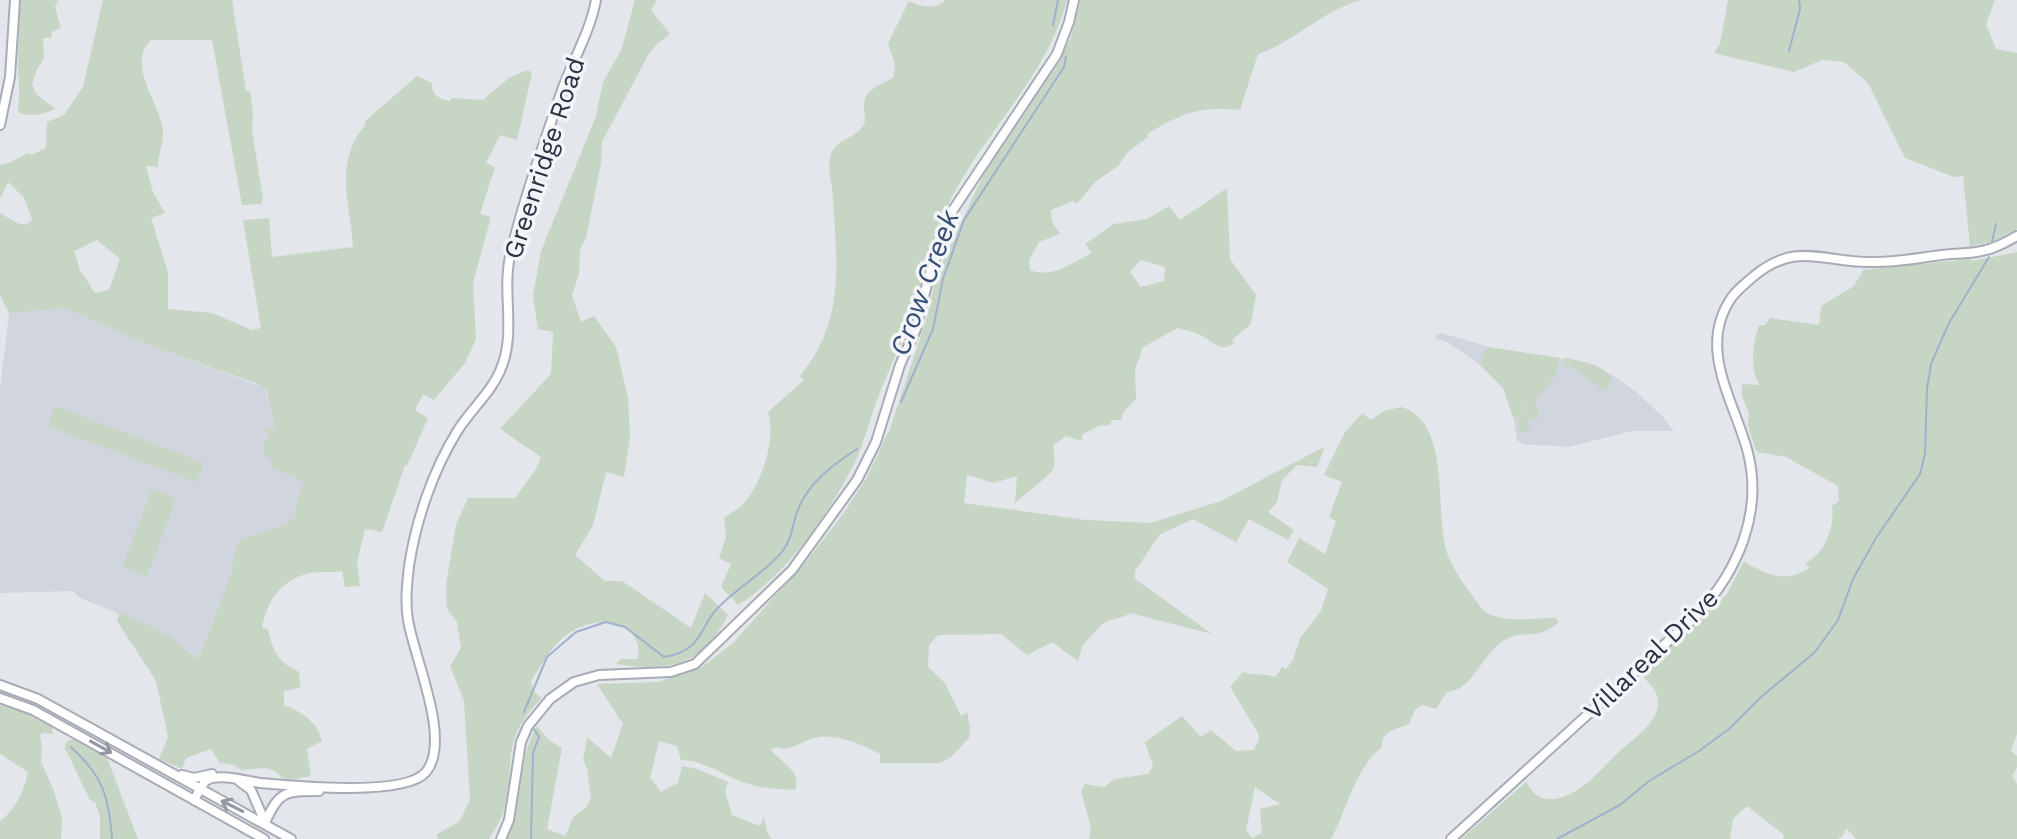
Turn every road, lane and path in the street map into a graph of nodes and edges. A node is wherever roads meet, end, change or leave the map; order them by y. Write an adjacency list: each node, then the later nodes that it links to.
1 (15, 0): 4 (street)
2 (596, 0): 10 (street, Greenridge Road)
3 (1074, 0): 16 (street)
4 (0, 125)
5 (2017, 236): 17 (street, Villareal Drive)
6 (0, 685): 8 (street)
7 (0, 698): 12 (street, one-way to 12)
8 (159, 767): 9 (street); 11 (street)
9 (235, 778): 10 (street, Greenridge Road); 11 (street, Greenridge Road); 13 (street)
10 (336, 788): 13 (street, Greenridge Road)
11 (200, 790): 12 (street); 13 (street, one-way to 11)
12 (194, 800): 14 (street)
13 (265, 823): 15 (street)
14 (264, 839)
15 (291, 839)
16 (501, 839)
17 (1451, 839)

